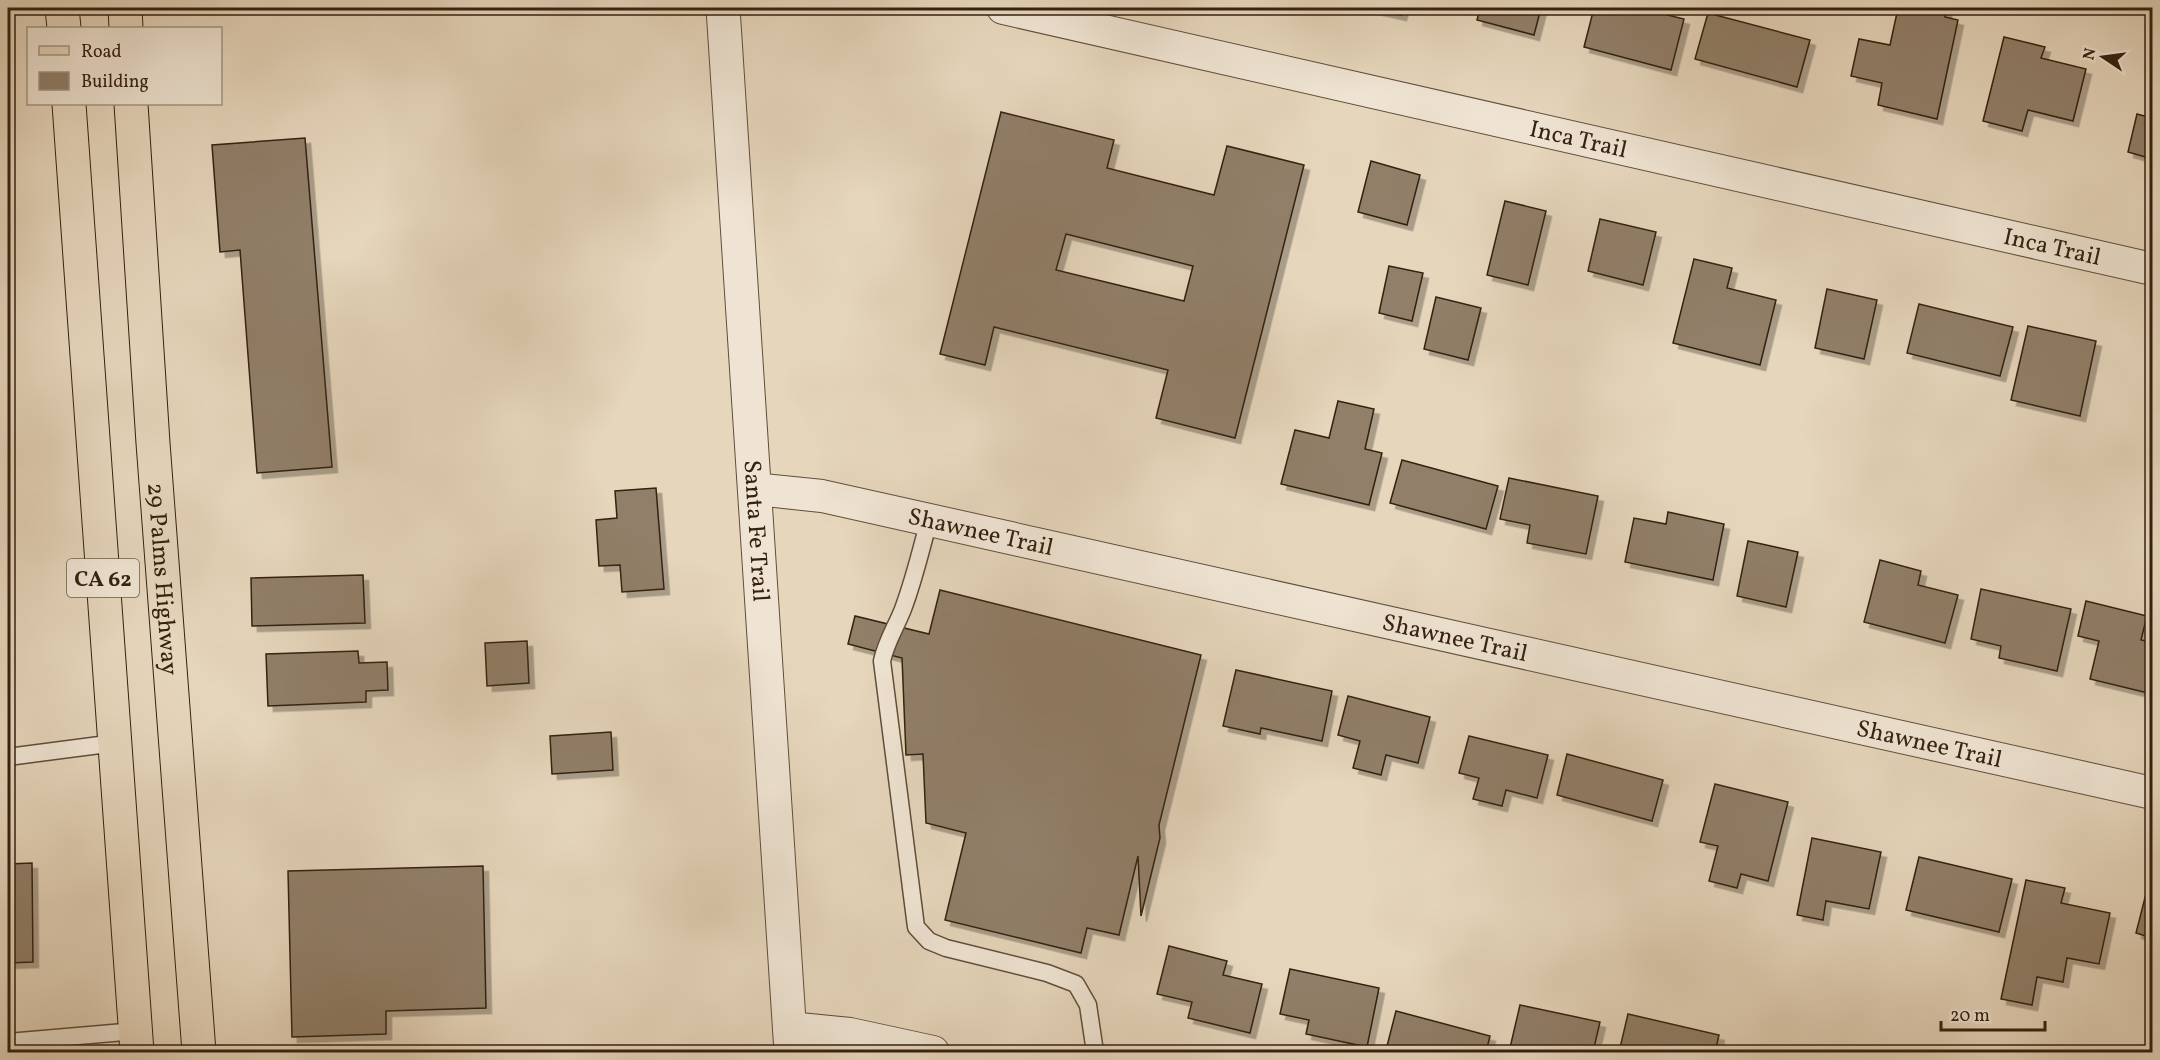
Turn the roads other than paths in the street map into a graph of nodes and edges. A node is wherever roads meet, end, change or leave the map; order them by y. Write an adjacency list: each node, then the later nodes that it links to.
1 (62, 8): 6 (main road)
2 (125, 8): 7 (main road)
3 (723, 8): 11 (street, Santa Fe Trail)
4 (1003, 8): 5 (street, Inca Trail)
5 (1111, 19): 10 (street, Inca Trail)
6 (64, 27)
7 (126, 27)
8 (69, 105): 13 (main road, CA 62)
9 (131, 105): 19 (main road, 29 Palms Highway / CA 62)
10 (2152, 268)
11 (755, 489): 12 (street, Shawnee Trail); 16 (street, Santa Fe Trail)
12 (929, 520): 15 (street, Shawnee Trail); 21 (lane)
13 (115, 743): 14 (lane); 18 (main road, CA 62)
14 (8, 758)
15 (2152, 793)
16 (790, 1040): 20 (street)
17 (8, 1042): 18 (lane)
18 (136, 1042)
19 (199, 1053)
20 (933, 1053)
21 (1095, 1053)

